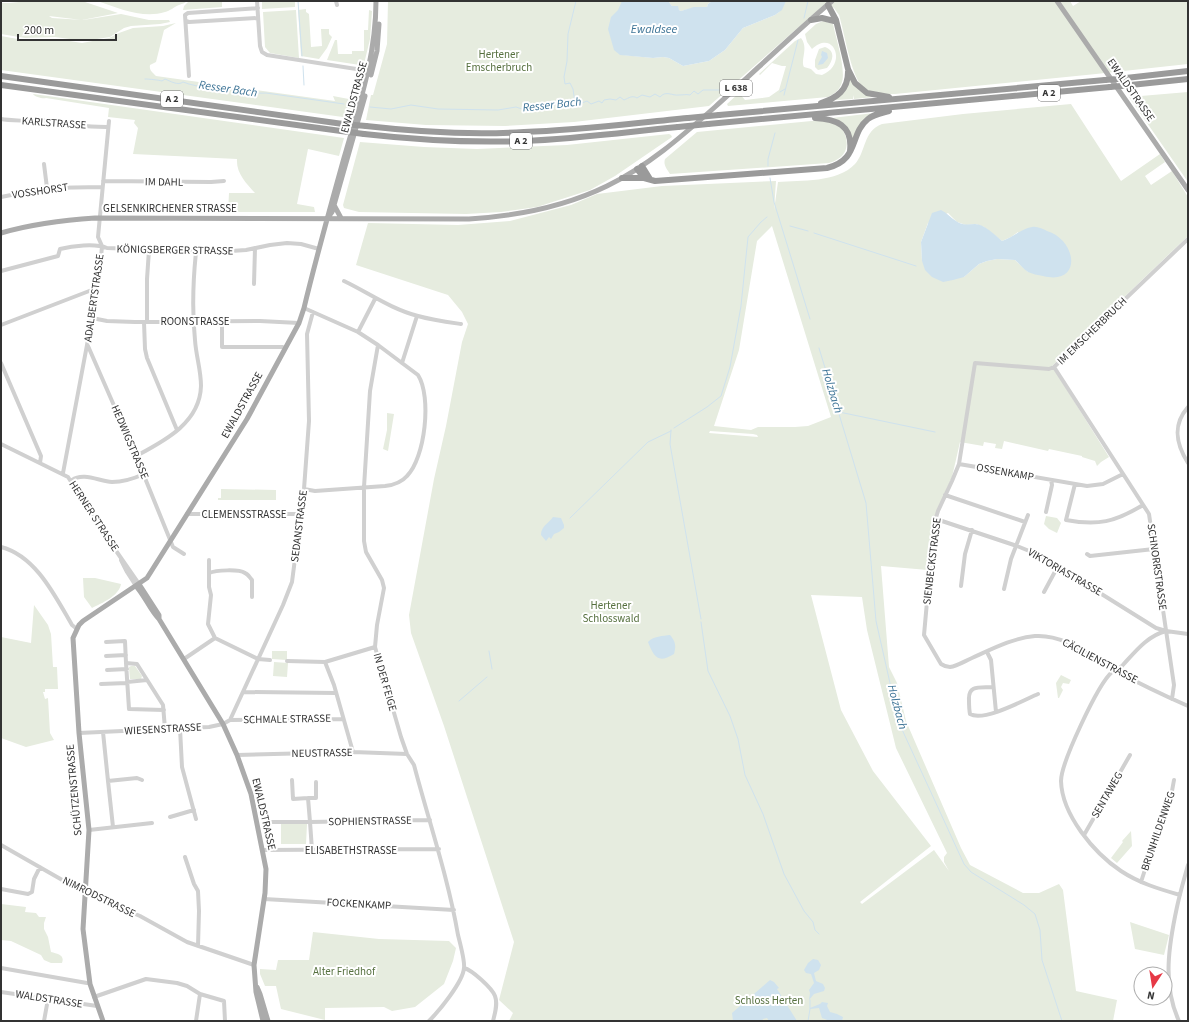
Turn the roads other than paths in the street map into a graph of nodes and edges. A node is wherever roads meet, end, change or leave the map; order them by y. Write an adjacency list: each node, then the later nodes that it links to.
1 (257, 1): 5 (street)
2 (378, 1): 12 (main road, EWALDSTRASSE)
3 (1057, 1): 35 (main road, EWALDSTRASSE)
4 (828, 4): 7 (main road, L 638); 9 (highway); 10 (highway)
5 (258, 8): 6 (street); 8 (street)
6 (258, 18): 8 (street); 12 (street)
7 (811, 20): 9 (highway); 27 (main road, GELSENKIRCHENER STRASSE / L 638)
8 (186, 21): 15 (street)
9 (834, 21): 10 (highway)
10 (839, 33): 11 (highway)
11 (848, 69): 18 (highway); 20 (highway)
12 (370, 72): 37 (main road, EWALDSTRASSE); 40 (main road, EWALDSTRASSE)
13 (1188, 72): 18 (highway, A 2, bridge)
14 (1, 76): 20 (highway, A 2, bridge)
15 (189, 76)
16 (1188, 79): 19 (highway, A 2, bridge)
17 (1, 85): 21 (highway, A 2, bridge)
18 (906, 98): 20 (highway, A 2)
19 (918, 105): 21 (highway, A 2); 25 (highway)
20 (805, 107)
21 (797, 116): 25 (highway)
22 (1, 119): 24 (street, KARLSTRASSE)
23 (109, 121): 24 (street, ADALBERTSTRASSE)
24 (108, 127): 30 (street, ADALBERTSTRASSE)
25 (848, 156): 32 (highway)
26 (44, 164): 34 (street)
27 (640, 168): 28 (main road, GELSENKIRCHENER STRASSE / L 638); 29 (highway); 32 (highway)
28 (622, 178): 29 (highway); 39 (main road, GELSENKIRCHENER STRASSE / L 638)
29 (644, 178): 32 (highway)
30 (103, 181): 31 (street, IM DAHL); 33 (street, ADALBERTSTRASSE)
31 (224, 181)
32 (658, 181)
33 (102, 187): 34 (street, VOSSHORST); 38 (street, ADALBERTSTRASSE)
34 (46, 188): 36 (street, VOSSHORST)
35 (1188, 190)
36 (1, 197)
37 (334, 205): 39 (main road); 40 (main road, EWALDSTRASSE)
38 (100, 218): 40 (main road, GELSENKIRCHENER STRASSE); 41 (main road, GELSENKIRCHENER STRASSE); 43 (street, ADALBERTSTRASSE)
39 (341, 218): 40 (main road, GELSENKIRCHENER STRASSE / L 638)
40 (327, 219): 45 (main road, EWALDSTRASSE)
41 (1, 233)
42 (1188, 239): 70 (street, IM EMSCHERBRUCH)
43 (102, 246): 46 (street, KÖNIGSBERGER STRASSE); 48 (street, KÖNIGSBERGER STRASSE); 51 (street, ADALBERTSTRASSE)
44 (255, 248): 45 (street, KÖNIGSBERGER STRASSE); 47 (street, KÖNIGSBERGER STRASSE); 50 (street)
45 (319, 249): 53 (main road, EWALDSTRASSE)
46 (150, 250): 47 (street, KÖNIGSBERGER STRASSE); 58 (street)
47 (196, 252): 57 (street)
48 (1, 271)
49 (344, 281): 52 (street)
50 (254, 284)
51 (96, 288): 56 (street, ADALBERTSTRASSE); 62 (street)
52 (375, 299): 55 (street); 63 (street)
53 (304, 308): 54 (street); 60 (main road, EWALDSTRASSE)
54 (313, 312): 63 (street); 85 (street, SEDANSTRASSE)
55 (417, 316): 61 (street); 67 (street)
56 (92, 318): 58 (street, ROONSTRASSE); 65 (street, ADALBERTSTRASSE)
57 (193, 321): 58 (street, ROONSTRASSE); 59 (street, ROONSTRASSE); 72 (street)
58 (146, 322): 72 (street)
59 (222, 322): 60 (street, ROONSTRASSE); 66 (street)
60 (299, 323): 66 (main road, EWALDSTRASSE)
61 (461, 324)
62 (1, 325)
63 (358, 332): 64 (street)
64 (378, 344): 67 (street); 84 (street, IN DER FEIGE)
65 (88, 345): 74 (street, HEDWIGSTRASSE); 78 (street, ADALBERTSTRASSE)
66 (285, 348): 89 (main road, EWALDSTRASSE)
67 (402, 363): 84 (street)
68 (975, 363): 70 (street, IM EMSCHERBRUCH); 77 (street, SIENBECKSTRASSE)
69 (1, 364): 75 (street)
70 (1054, 367): 80 (street, SCHNORRSTRASSE)
71 (1188, 407): 76 (street)
72 (178, 430): 74 (street)
73 (1, 444): 75 (street, HERNER STRASSE)
74 (136, 456): 79 (street, HEDWIGSTRASSE)
75 (40, 463): 78 (street, HERNER STRASSE)
76 (1188, 463)
77 (958, 464): 82 (street, OSSENKAMP); 86 (street, SIENBECKSTRASSE)
78 (63, 474): 81 (street, HERNER STRASSE)
79 (144, 474): 81 (street); 95 (street, HEDWIGSTRASSE)
80 (1123, 474): 83 (street, OSSENKAMP); 87 (street, SCHNORRSTRASSE)
81 (72, 480): 104 (street, HERNER STRASSE)
82 (1051, 480): 83 (street, OSSENKAMP); 88 (street)
83 (1075, 484): 87 (street)
84 (364, 487): 85 (street); 114 (street, IN DER FEIGE)
85 (304, 489): 90 (street, SEDANSTRASSE)
86 (946, 495): 92 (street, SIENBECKSTRASSE); 93 (street)
87 (1143, 505): 98 (street, SCHNORRSTRASSE)
88 (1046, 512)
89 (187, 514): 90 (street, CLEMENSSTRASSE); 95 (main road, EWALDSTRASSE)
90 (301, 514): 119 (street, SEDANSTRASSE)
91 (1028, 515): 93 (street)
92 (936, 519): 94 (street, VIKTORIASTRASSE); 124 (street, SIENBECKSTRASSE)
93 (1025, 522): 96 (street)
94 (972, 530): 96 (street, VIKTORIASTRASSE); 105 (street)
95 (171, 539): 99 (street, HEDWIGSTRASSE); 104 (main road, EWALDSTRASSE)
96 (1017, 546): 102 (street, VIKTORIASTRASSE); 106 (street)
97 (1, 547): 109 (street)
98 (1154, 549): 100 (street); 110 (street, SCHNORRSTRASSE)
99 (184, 554)
100 (1087, 554)
101 (208, 560): 103 (street)
102 (1058, 566): 107 (street); 110 (street, VIKTORIASTRASSE)
103 (209, 573): 108 (street); 112 (street)
104 (137, 585): 109 (main road); 118 (main road, EWALDSTRASSE)
105 (961, 586)
106 (1004, 589)
107 (1044, 592)
108 (252, 597)
109 (77, 629): 145 (main road, SCHÜTZENSTRASSE)
110 (1166, 631): 111 (street, VIKTORIASTRASSE); 127 (street); 135 (street, SCHNORRSTRASSE)
111 (1188, 634)
112 (215, 638): 118 (street); 119 (street)
113 (106, 642): 116 (street)
114 (375, 647): 122 (street); 147 (street, IN DER FEIGE)
115 (987, 652): 124 (street, CÄCILIENSTRASSE); 127 (street, CÄCILIENSTRASSE); 131 (street)
116 (126, 655): 117 (street); 123 (street)
117 (106, 656)
118 (184, 659): 141 (main road, EWALDSTRASSE)
119 (258, 659): 120 (street); 132 (street, SEDANSTRASSE)
120 (270, 660)
121 (287, 661): 122 (street)
122 (325, 662): 133 (street)
123 (126, 663): 125 (street); 128 (street)
124 (941, 664)
125 (127, 669): 126 (street); 129 (street)
126 (107, 670)
127 (1115, 670): 135 (street, CÄCILIENSTRASSE); 165 (street)
128 (147, 680): 129 (street); 137 (street)
129 (127, 682): 130 (street); 137 (street)
130 (101, 684)
131 (993, 687): 138 (street); 138 (street)
132 (243, 692): 133 (street); 140 (street, SEDANSTRASSE)
133 (336, 693): 139 (street)
134 (1038, 694): 138 (street)
135 (1172, 699): 136 (street, CÄCILIENSTRASSE)
136 (1188, 706)
137 (164, 710): 143 (street)
138 (996, 712)
139 (344, 719): 140 (street, SCHMALE STRASSE); 146 (street)
140 (230, 720): 141 (street)
141 (223, 724): 142 (street, WIESENSTRASSE); 148 (main road, EWALDSTRASSE)
142 (180, 728): 143 (street, WIESENSTRASSE); 156 (street)
143 (165, 729): 144 (street, WIESENSTRASSE)
144 (103, 732): 145 (street, WIESENSTRASSE); 153 (street)
145 (79, 733): 164 (main road, SCHÜTZENSTRASSE)
146 (353, 752): 147 (street, NEUSTRASSE); 148 (street, NEUSTRASSE)
147 (408, 754): 159 (street, IN DER FEIGE)
148 (237, 755): 168 (main road, EWALDSTRASSE)
149 (1130, 755): 165 (street, SENTAWEG)
150 (142, 780): 153 (street)
151 (292, 780): 155 (street)
152 (1174, 780): 173 (street, BRUNHILDENWEG)
153 (108, 781): 163 (street)
154 (316, 782): 155 (street)
155 (308, 798): 161 (street)
156 (194, 810): 157 (street); 158 (street)
157 (170, 817)
158 (196, 819)
159 (430, 820): 161 (street, SOPHIENSTRASSE); 167 (street, IN DER FEIGE)
160 (266, 822): 161 (street, SOPHIENSTRASSE)
161 (310, 822): 169 (street)
162 (152, 823): 163 (street)
163 (113, 827): 164 (street)
164 (89, 830): 175 (main road, SCHÜTZENSTRASSE)
165 (1084, 835): 173 (street)
166 (1, 845): 172 (street, NIMRODSTRASSE)
167 (438, 849): 169 (street, ELISABETHSTRASSE); 178 (street, IN DER FEIGE)
168 (262, 850): 169 (street, ELISABETHSTRASSE); 177 (main road, EWALDSTRASSE)
169 (312, 850)
170 (185, 857): 179 (street)
171 (1188, 865): 176 (street)
172 (40, 867): 174 (street); 175 (street, NIMRODSTRASSE)
173 (1141, 882): 176 (street)
174 (1, 889)
175 (85, 893): 179 (street, NIMRODSTRASSE); 187 (main road, SCHÜTZENSTRASSE)
176 (1180, 895): 198 (street)
177 (264, 899): 178 (street, FOCKENKAMP); 180 (main road, EWALDSTRASSE)
178 (454, 910): 182 (street, IN DER FEIGE)
179 (198, 946): 180 (street, NIMRODSTRASSE)
180 (254, 965): 184 (main road, EWALDSTRASSE)
181 (1, 968): 183 (street)
182 (464, 968): 196 (street); 197 (street)
183 (87, 983)
184 (256, 986): 194 (main road, EWALDSTRASSE); 195 (main road, EWALDSTRASSE)
185 (1, 992): 188 (street, WALDSTRASSE)
186 (200, 994): 187 (street); 192 (street); 193 (street)
187 (94, 997): 189 (main road, SCHÜTZENSTRASSE)
188 (48, 1000): 189 (street, WALDSTRASSE); 190 (street)
189 (97, 1006): 191 (main road, SCHÜTZENSTRASSE)
190 (44, 1021)
191 (102, 1021)
192 (196, 1021)
193 (225, 1021)
194 (263, 1021)
195 (268, 1021)
196 (429, 1021)
197 (492, 1021)
198 (1179, 1021)

